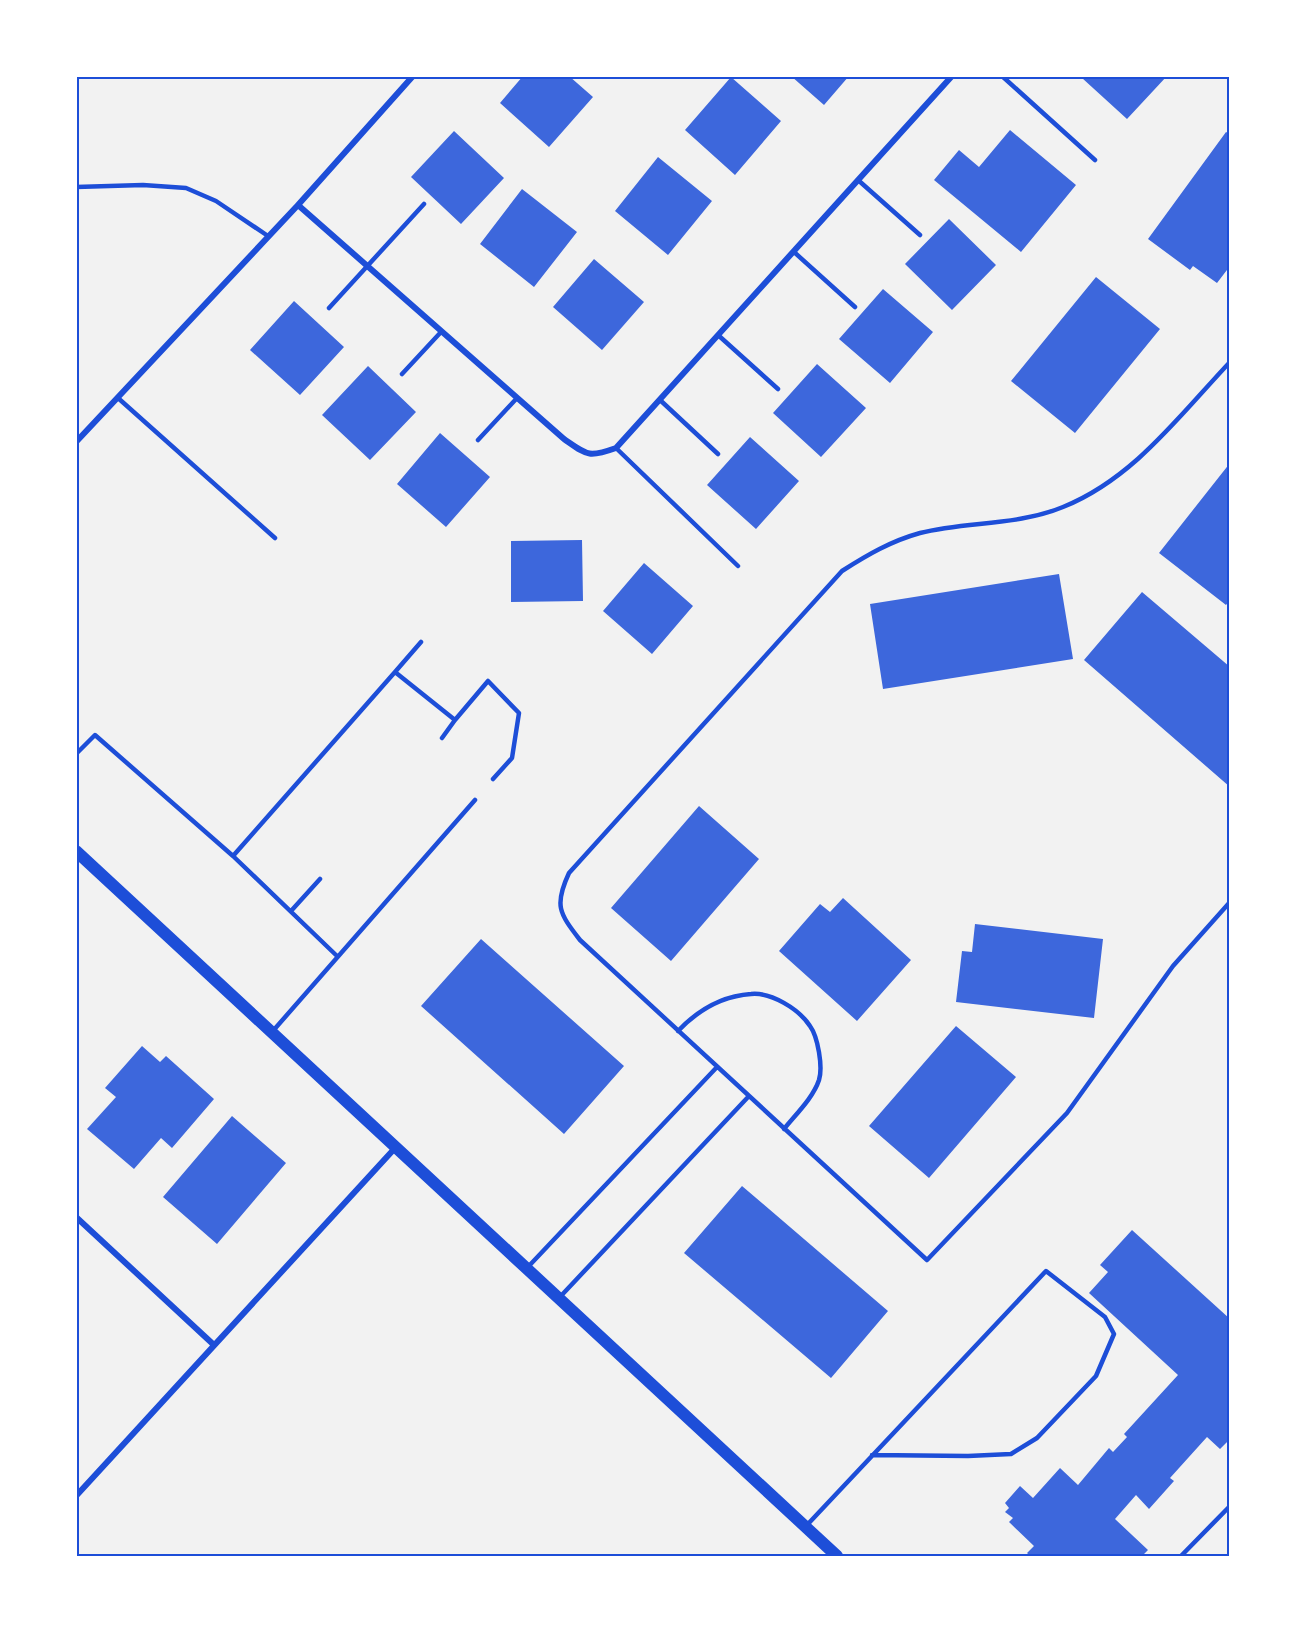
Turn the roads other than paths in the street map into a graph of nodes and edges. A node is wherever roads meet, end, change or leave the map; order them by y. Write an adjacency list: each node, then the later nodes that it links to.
1 (413, 76): 8 (street)
2 (952, 76): 5 (street)
3 (1002, 76): 4 (lane)
4 (1095, 160)
5 (858, 180): 10 (lane); 11 (street)
6 (76, 188): 9 (lane)
7 (424, 204): 12 (lane)
8 (298, 205): 9 (street); 12 (street)
9 (268, 236): 20 (street)
10 (920, 236)
11 (794, 252): 13 (lane); 16 (street)
12 (367, 266): 14 (lane); 15 (street)
13 (855, 307)
14 (328, 308)
15 (441, 332): 18 (lane); 21 (street)
16 (718, 335): 19 (lane); 22 (street)
17 (1230, 362): 42 (lane)
18 (402, 374)
19 (778, 389)
20 (118, 398): 24 (street); 27 (lane)
21 (517, 398): 23 (lane); 25 (street)
22 (660, 400): 25 (street); 26 (lane)
23 (478, 440)
24 (76, 442)
25 (616, 448): 28 (lane)
26 (718, 454)
27 (275, 538)
28 (738, 566)
29 (422, 642): 30 (lane)
30 (394, 672): 31 (lane); 37 (lane)
31 (455, 720): 32 (lane); 34 (lane)
32 (442, 738)
33 (76, 754): 37 (lane)
34 (493, 779)
35 (475, 800): 41 (lane)
36 (76, 851): 43 (main road)
37 (232, 856): 40 (lane)
38 (320, 879): 40 (lane)
39 (1230, 902): 46 (lane)
40 (291, 911): 41 (lane)
41 (337, 956): 43 (lane)
42 (678, 1031): 44 (lane); 46 (lane)
43 (273, 1032): 47 (main road)
44 (717, 1067): 45 (lane); 49 (lane)
45 (748, 1096): 46 (lane); 50 (lane)
46 (784, 1129)
47 (396, 1147): 49 (main road); 51 (street)
48 (76, 1217): 51 (street)
49 (527, 1268): 50 (main road)
50 (559, 1298): 55 (main road)
51 (214, 1345): 53 (street)
52 (872, 1455): 52 (lane); 55 (lane)
53 (76, 1496)
54 (1230, 1506): 57 (lane)
55 (805, 1527): 56 (main road)
56 (837, 1557)
57 (1181, 1557)

